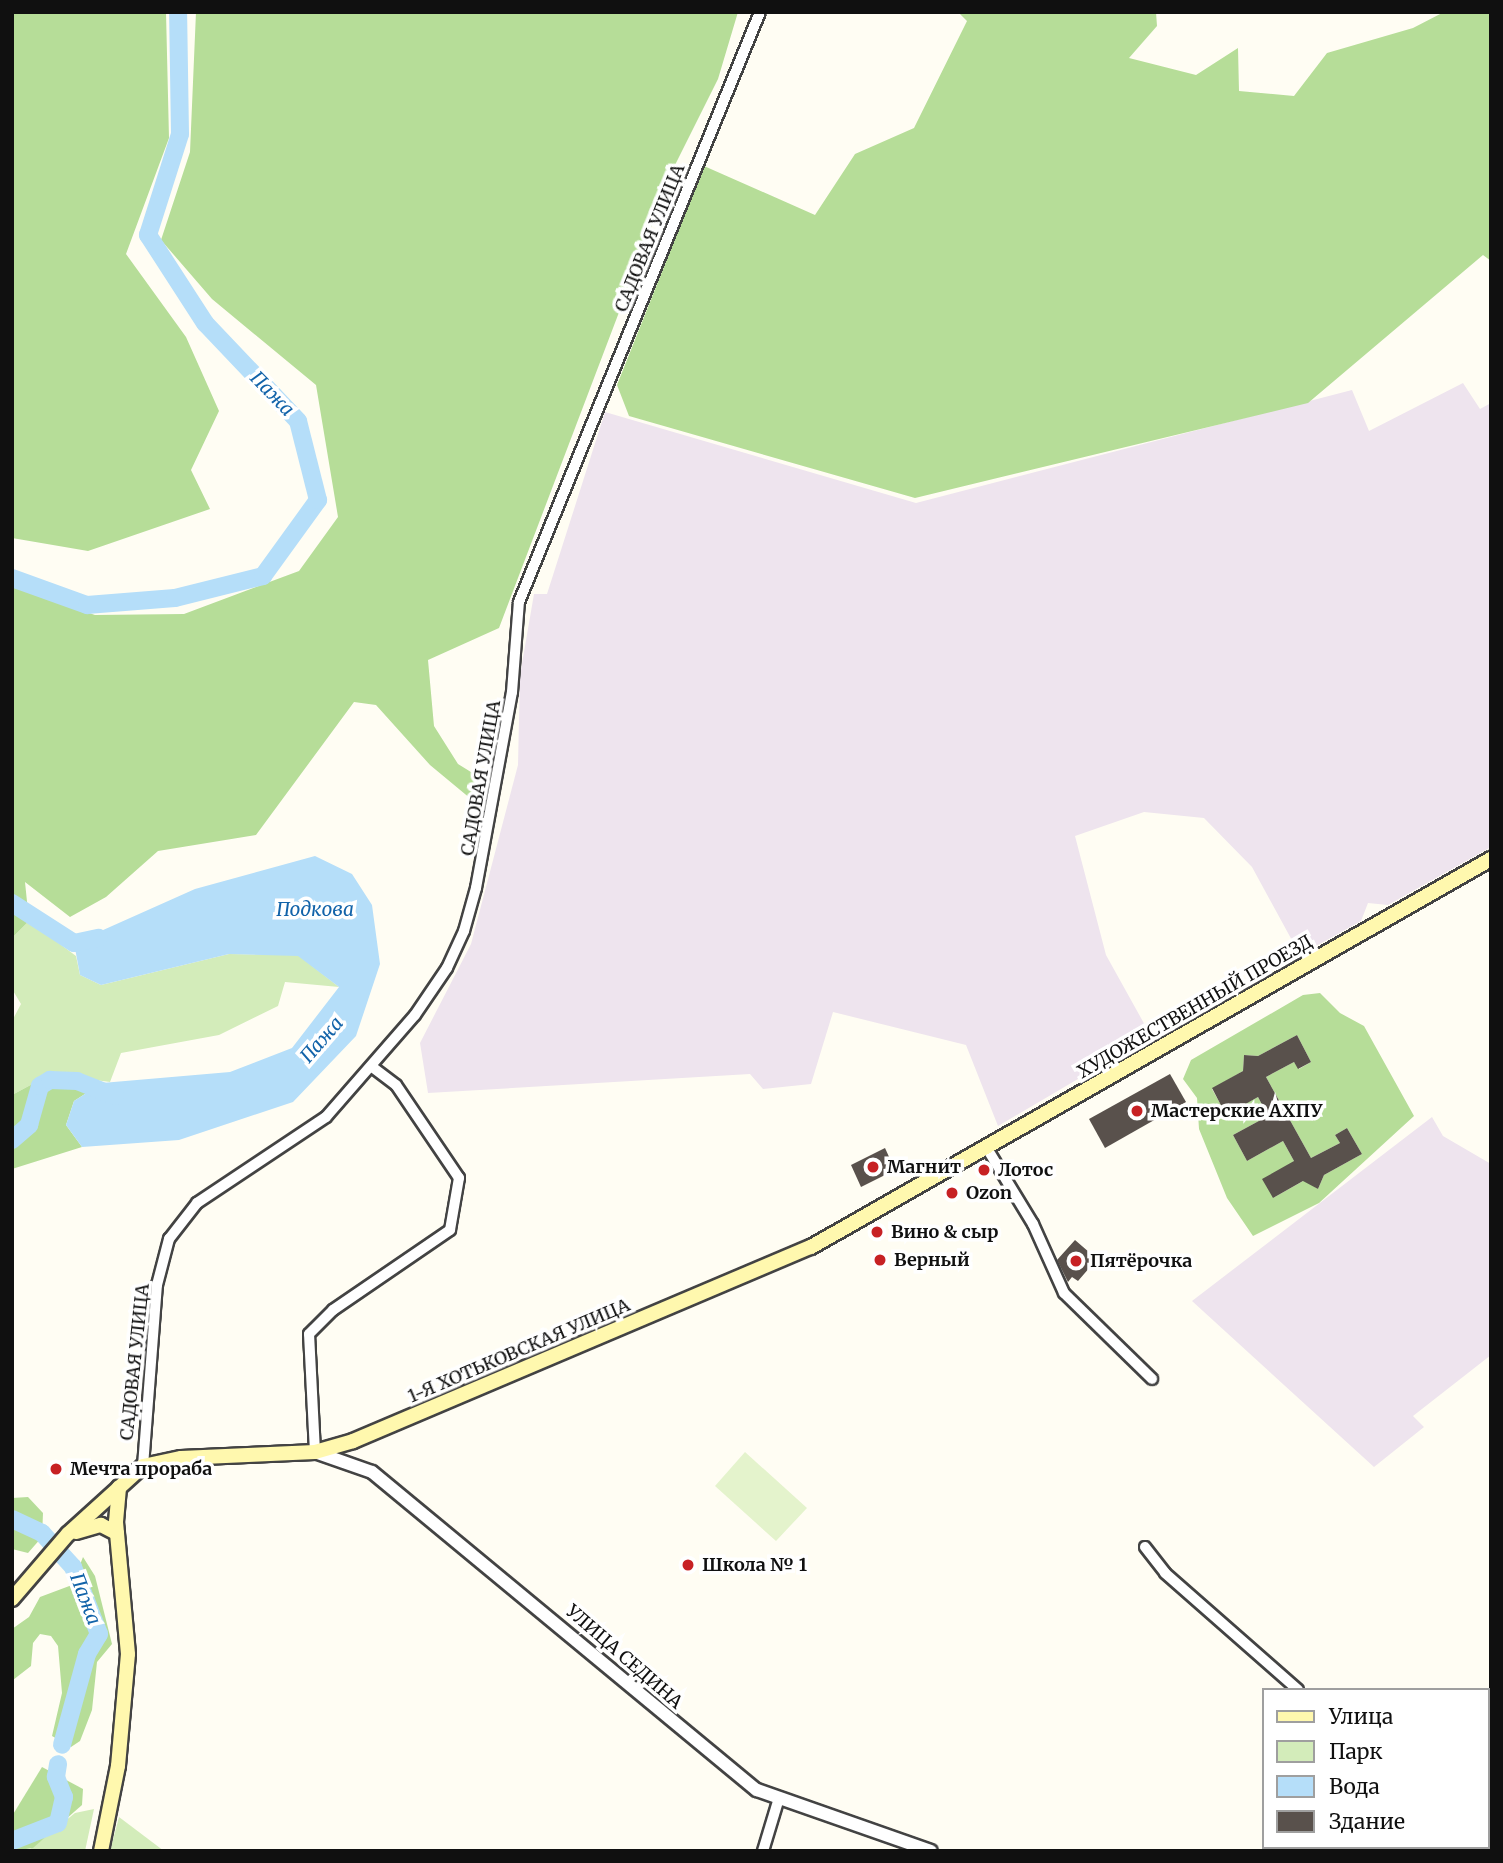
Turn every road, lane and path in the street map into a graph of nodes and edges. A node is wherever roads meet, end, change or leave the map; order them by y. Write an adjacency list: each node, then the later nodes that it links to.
1 (760, 12): 3 (street, САДОВАЯ УЛИЦА)
2 (1491, 859): 4 (main road, ХУДОЖЕСТВЕННЫЙ ПРОЕЗД)
3 (371, 1066): 7 (street); 8 (street, САДОВАЯ УЛИЦА)
4 (988, 1150): 5 (main road, ХУДОЖЕСТВЕННЫЙ ПРОЕЗД); 6 (street)
5 (919, 1189): 7 (main road, 1-Я ХОТЬКОВСКАЯ УЛИЦА)
6 (1152, 1379)
7 (315, 1452): 8 (main road, 1-Я ХОТЬКОВСКАЯ УЛИЦА); 15 (street, УЛИЦА СЕДИНА)
8 (143, 1466): 9 (main road, 1-Я ХОТЬКОВСКАЯ УЛИЦА)
9 (120, 1486): 10 (main road); 11 (main road, 1-Я ХОТЬКОВСКАЯ УЛИЦА)
10 (117, 1533): 11 (main road); 16 (main road)
11 (68, 1534): 13 (main road, 1-Я ХОТЬКОВСКАЯ УЛИЦА)
12 (1145, 1547): 14 (street)
13 (12, 1599)
14 (1296, 1688)
15 (779, 1798): 17 (street); 18 (street, УЛИЦА СЕДИНА)
16 (101, 1851)
17 (762, 1851)
18 (931, 1851)

